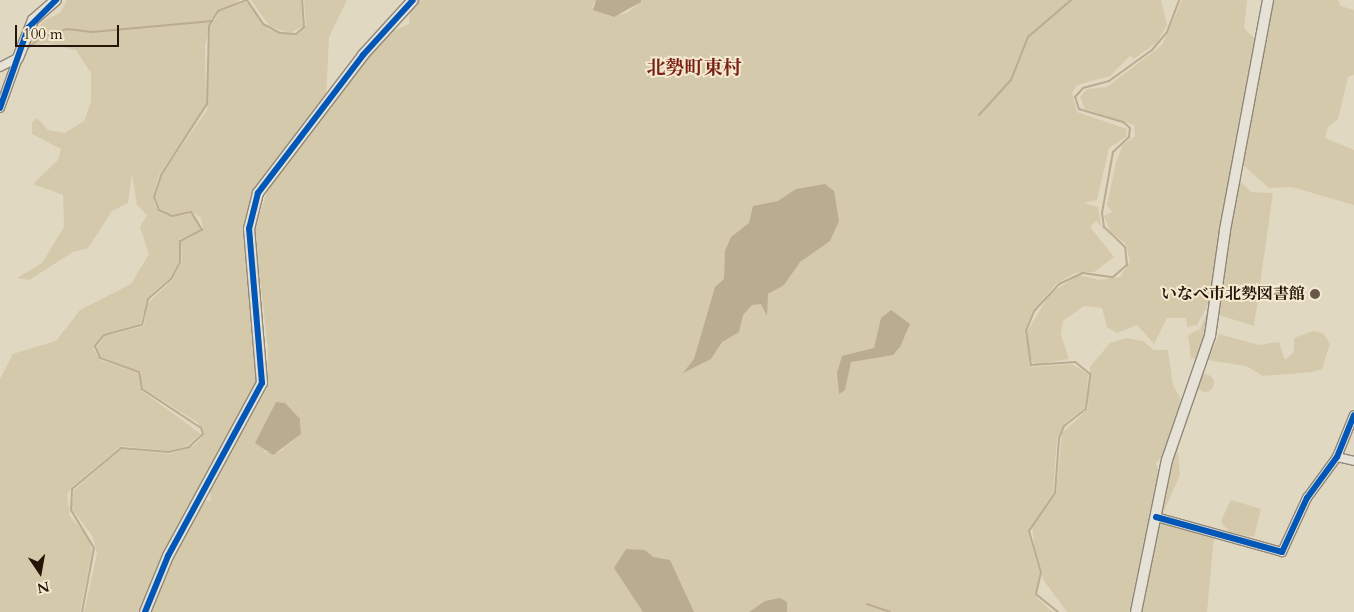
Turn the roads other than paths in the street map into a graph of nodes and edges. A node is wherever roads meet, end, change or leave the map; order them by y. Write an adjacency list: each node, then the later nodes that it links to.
1 (56, 0): 4 (street)
2 (413, 0): 11 (street)
3 (1268, 0): 10 (street)
4 (18, 58): 5 (street); 6 (street)
5 (0, 66)
6 (0, 108)
7 (1354, 415): 8 (street)
8 (1337, 457): 9 (street); 10 (street)
9 (1354, 461)
10 (1156, 517): 12 (street)
11 (145, 612)
12 (1136, 612)

